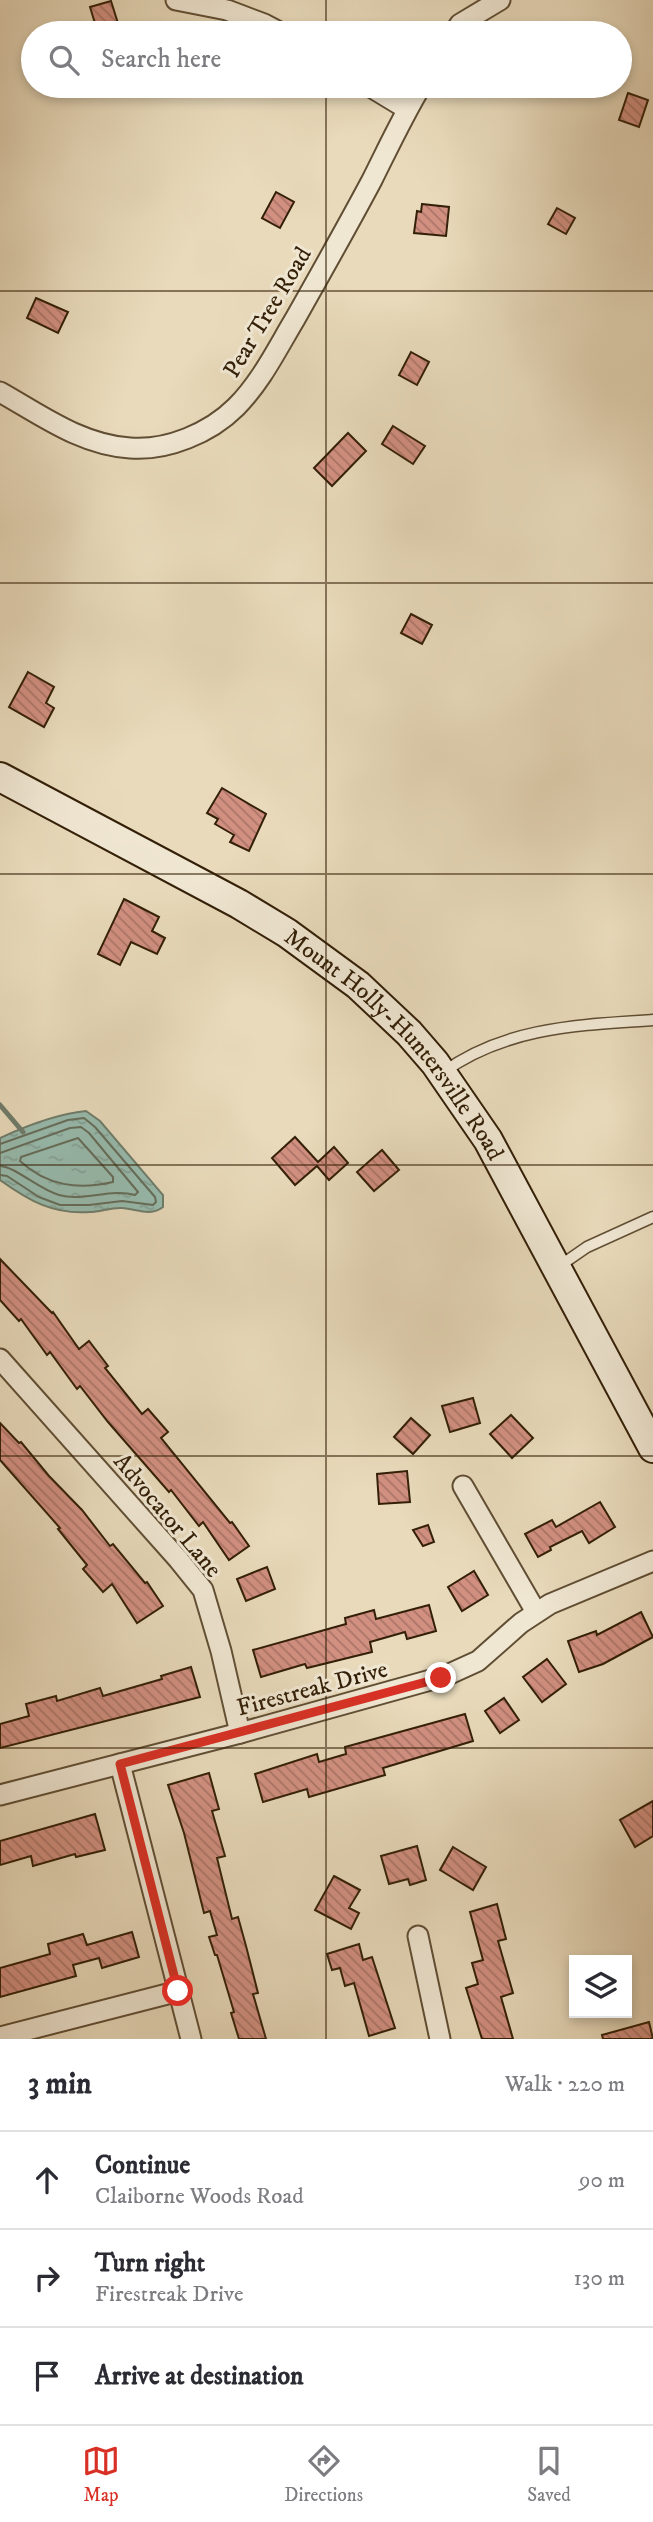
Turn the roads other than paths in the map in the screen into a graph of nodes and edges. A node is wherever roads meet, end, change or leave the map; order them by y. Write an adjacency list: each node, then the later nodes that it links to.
1 (176, 0): 3 (street)
2 (500, 0): 4 (street)
3 (256, 21)
4 (465, 21)
5 (389, 98): 7 (street)
6 (414, 98): 7 (street, Pear Tree Road)
7 (407, 109): 8 (street, Pear Tree Road)
8 (0, 392)
9 (0, 777): 11 (main road, Mount Holly-Huntersville Road)
10 (653, 1020): 11 (lane)
11 (442, 1073): 13 (main road, Mount Holly-Huntersville Road)
12 (653, 1217): 13 (lane)
13 (557, 1267): 15 (main road, Mount Holly-Huntersville Road)
14 (0, 1359): 19 (street, Advocator Lane)
15 (653, 1448)
16 (463, 1486): 18 (street)
17 (653, 1561): 18 (street, Firestreak Drive)
18 (536, 1612): 19 (street, Firestreak Drive)
19 (240, 1733): 20 (street, Firestreak Drive)
20 (120, 1764): 21 (street, Firestreak Drive); 23 (street)
21 (0, 1794)
22 (418, 1936): 26 (street)
23 (178, 1991): 24 (street); 25 (street)
24 (0, 2037)
25 (191, 2039)
26 (440, 2039)

